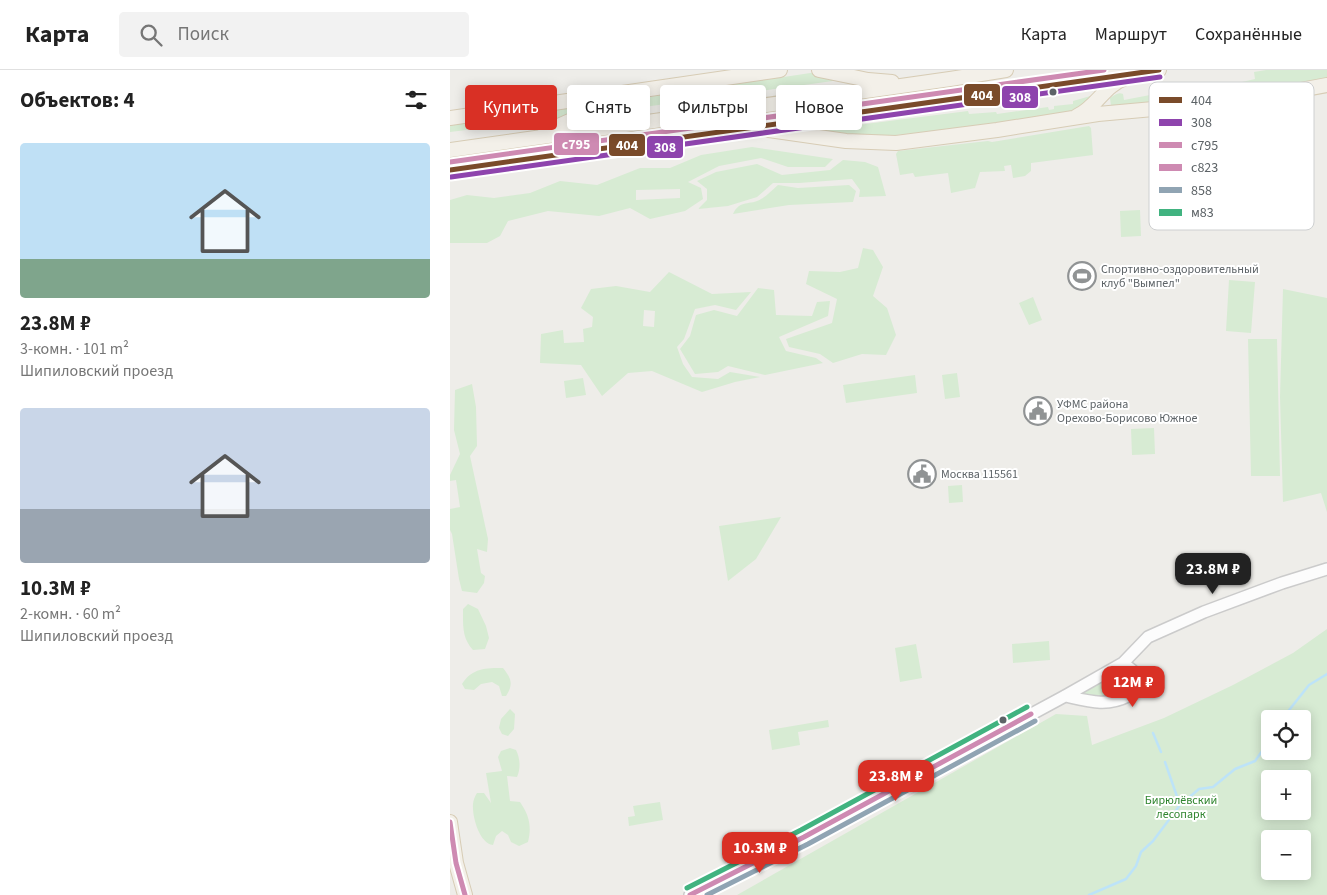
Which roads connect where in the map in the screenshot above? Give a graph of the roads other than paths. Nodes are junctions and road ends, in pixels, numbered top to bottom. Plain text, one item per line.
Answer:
1 (780, 70) edge
2 (819, 70) edge
3 (1002, 70) edge
4 (1159, 70) edge
5 (1142, 72) junction
6 (907, 85) junction
7 (1327, 85) edge
8 (1314, 87) edge
9 (650, 89) edge
10 (567, 101) edge
11 (1149, 110) edge
12 (450, 118) edge
13 (1069, 118) junction
14 (567, 122) edge
15 (766, 125) edge
16 (734, 130) edge
17 (763, 130) edge
18 (528, 139) junction
19 (450, 150) edge
20 (450, 170) edge
21 (1327, 569) edge
22 (1123, 663) junction
23 (1066, 696) junction
24 (450, 822) edge
25 (465, 895) edge
26 (690, 895) edge

1 - 9 main road
2 - 6 main road
3 - 6 main road
4 - 5 main road
5 - 13 main road
5 - 15 main road
6 - 18 main road
7 - 8 main road
10 - 12 main road
11 - 13 main road
13 - 17 main road
14 - 18 main road
16 - 20 main road
18 - 19 main road
21 - 22 street
22 - 23 street
22 - 23 street
23 - 26 street
24 - 25 main road

